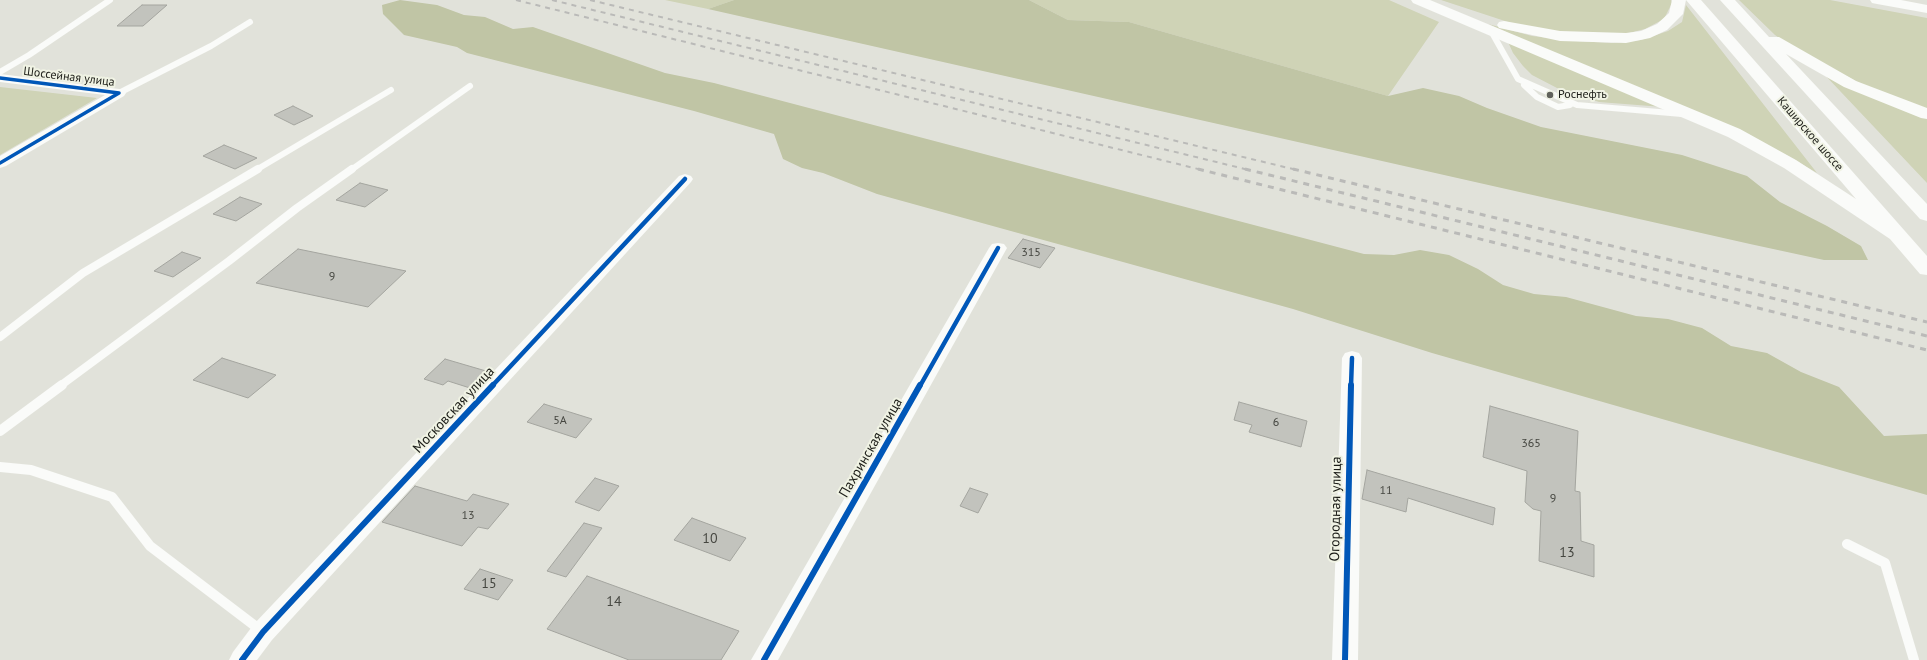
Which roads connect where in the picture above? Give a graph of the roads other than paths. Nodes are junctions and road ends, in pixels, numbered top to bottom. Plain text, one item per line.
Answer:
1 (110, 0) edge
2 (1418, 0) edge
3 (1432, 0) edge
4 (1680, 0) edge
5 (1693, 0) edge
6 (1727, 0) edge
7 (1877, 0) edge
8 (1927, 9) edge
9 (250, 22) dead end
10 (1748, 24) junction
11 (1491, 31) junction
12 (0, 72) edge
13 (0, 78) edge
14 (1518, 79) junction
15 (1524, 85) junction
16 (470, 86) dead end
17 (391, 90) dead end
18 (120, 93) junction
19 (1573, 105) junction
20 (1927, 114) edge
21 (1693, 115) junction
22 (0, 163) edge
23 (685, 179) dead end
24 (1927, 214) edge
25 (1897, 235) junction
26 (998, 248) dead end
27 (1927, 269) edge
28 (0, 337) edge
29 (1352, 358) dead end
30 (0, 431) edge
31 (0, 467) edge
32 (1847, 544) dead end
33 (263, 632) junction
34 (242, 660) edge
35 (764, 660) edge
36 (1345, 660) edge
37 (1914, 660) edge

1 - 12 lane
2 - 11 main road
3 - 4 main road
5 - 25 main road, Каширское шоссе
6 - 10 main road
7 - 8 main road
9 - 18 lane
10 - 20 main road
10 - 24 main road
11 - 14 lane
11 - 21 main road
13 - 18 street, Шоссейная улица
14 - 15 lane
14 - 19 lane
15 - 19 lane
15 - 19 lane
16 - 30 lane
17 - 28 lane
18 - 22 street, Шоссейная улица
19 - 21 lane
21 - 25 main road
23 - 33 street, Московская улица
25 - 27 main road, Каширское шоссе
26 - 35 street, Пахринская улица
29 - 36 street, Огородная улица
31 - 33 lane
32 - 37 lane
33 - 34 street, Московская улица

